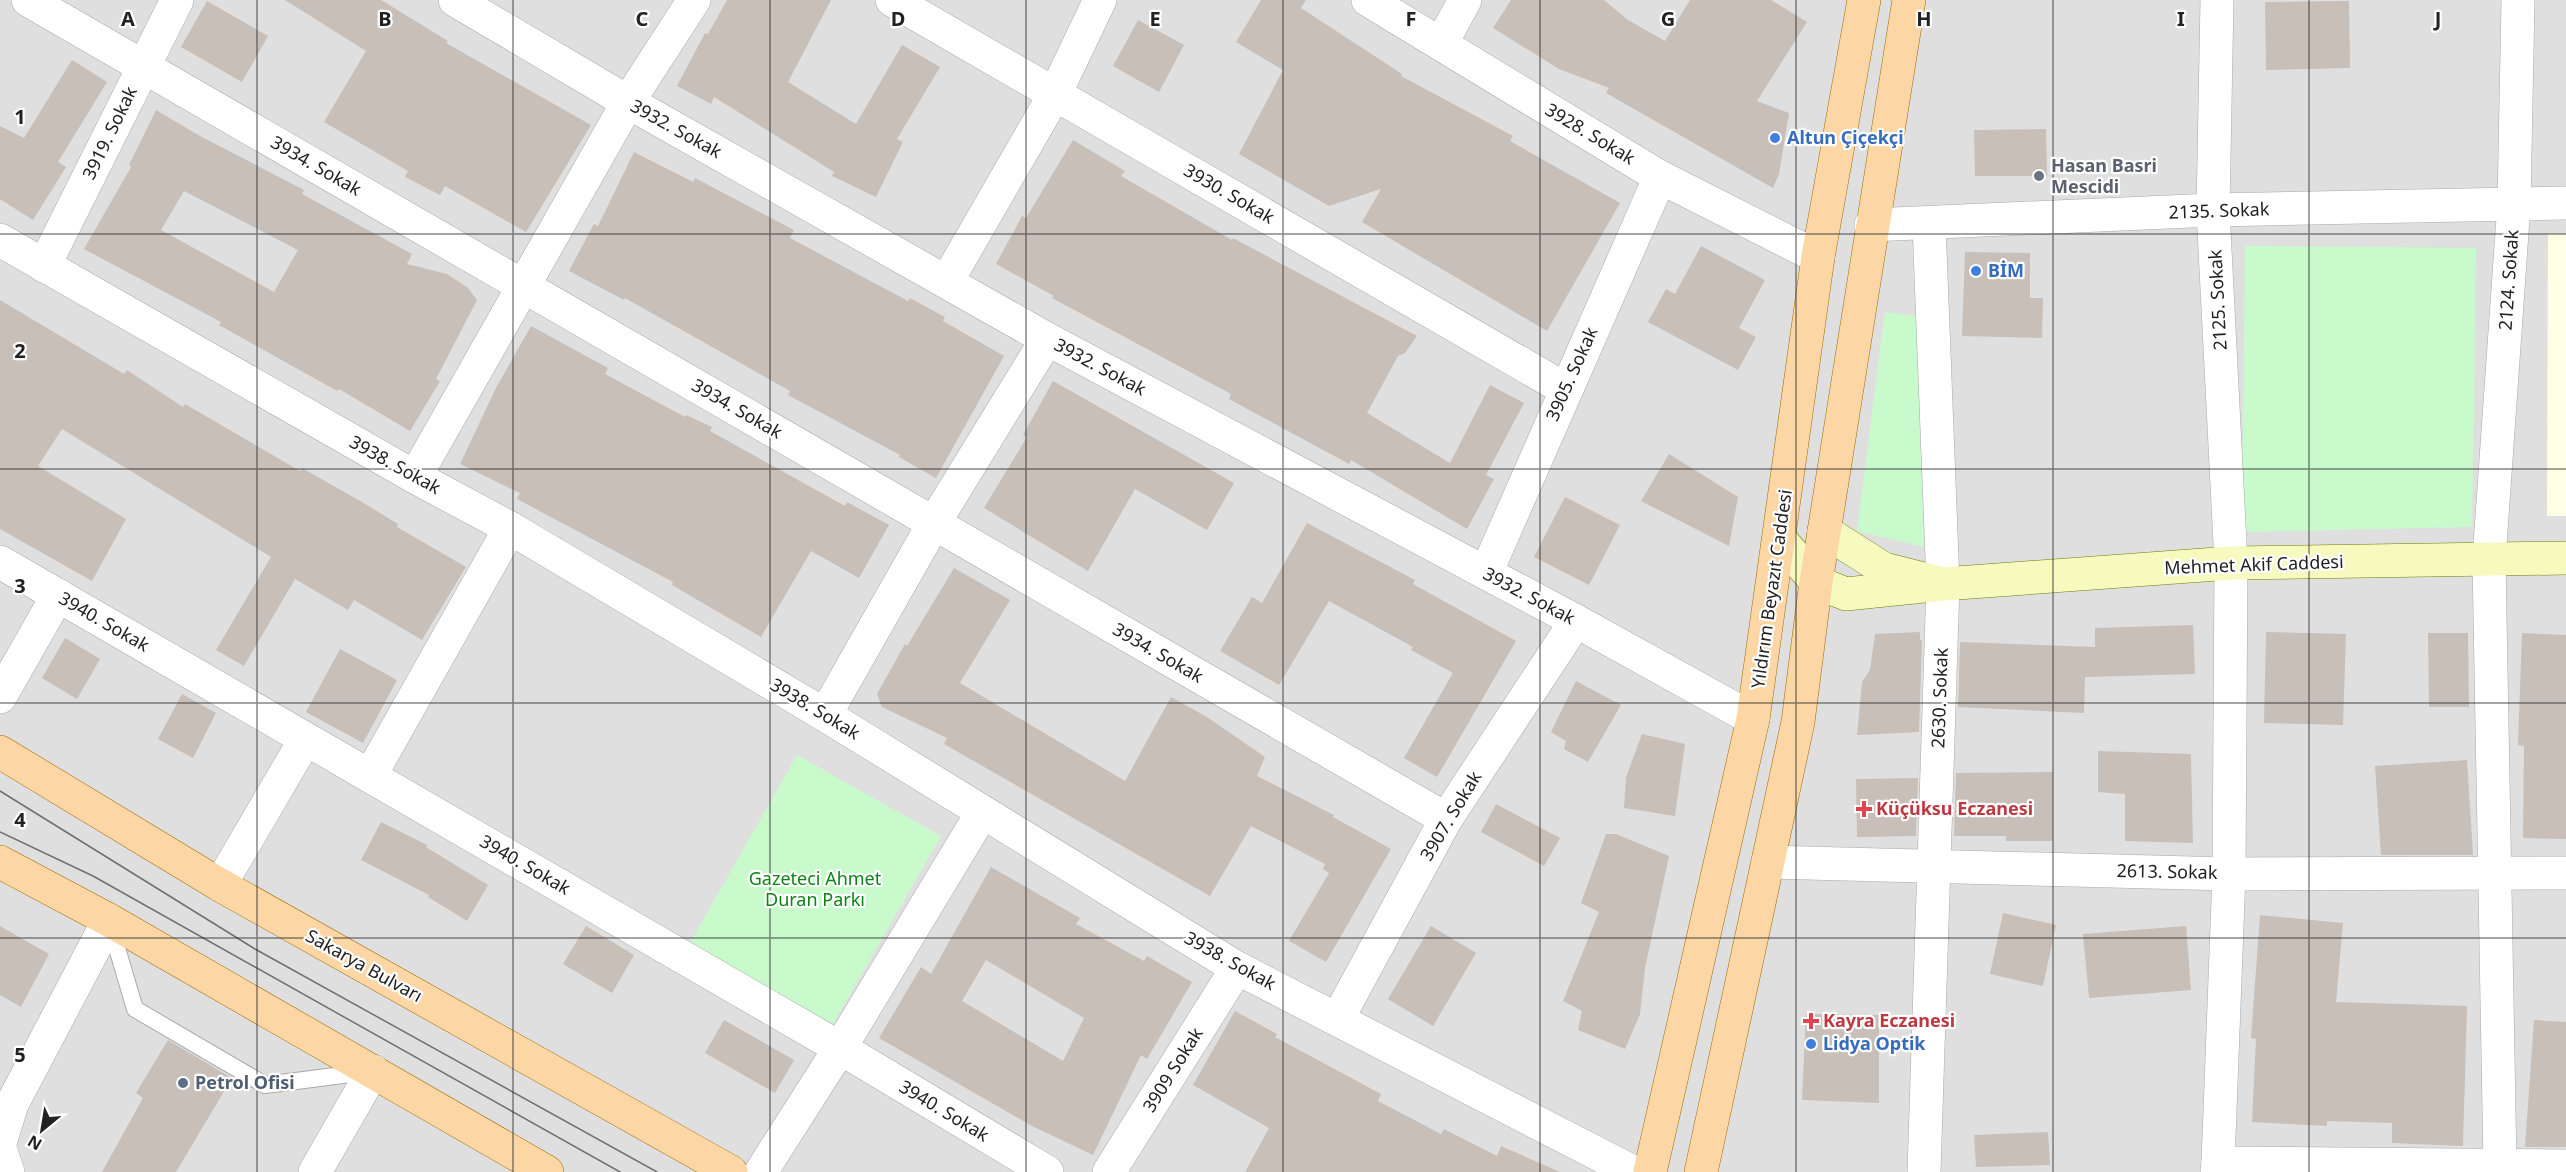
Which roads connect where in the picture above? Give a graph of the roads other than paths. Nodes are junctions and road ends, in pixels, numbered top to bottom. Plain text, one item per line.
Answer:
1 (28, 0) edge
2 (177, 0) edge
3 (455, 0) edge
4 (694, 0) edge
5 (892, 0) edge
6 (1100, 0) edge
7 (1368, 0) edge
8 (1465, 0) edge
9 (1864, 0) edge
10 (1909, 0) edge
11 (2217, 0) edge
12 (2518, 0) edge
13 (1441, 44) junction
14 (142, 66) junction
15 (1055, 94) junction
16 (628, 102) junction
17 (1660, 177) junction
18 (2566, 203) edge
19 (2514, 204) junction
20 (2213, 210) junction
21 (1929, 224) junction
22 (1871, 225) junction
23 (0, 240) edge
24 (1818, 257) junction
25 (44, 266) junction
26 (946, 281) junction
27 (525, 286) junction
28 (1047, 339) junction
29 (1565, 389) junction
30 (415, 477) junction
31 (934, 523) junction
32 (510, 528) junction
33 (1824, 531) junction
34 (1780, 538) junction
35 (2566, 558) edge
36 (2489, 559) junction
37 (0, 562) edge
38 (2230, 563) junction
39 (1486, 573) junction
40 (1816, 582) junction
41 (1943, 584) junction
42 (58, 595) junction
43 (1576, 621) junction
44 (0, 697) edge
45 (825, 715) junction
46 (1753, 719) junction
47 (305, 740) junction
48 (0, 752) edge
49 (370, 776) junction
50 (982, 813) junction
51 (1446, 819) junction
52 (0, 862) edge
53 (1768, 862) junction
54 (1935, 867) junction
55 (2496, 872) junction
56 (2566, 873) edge
57 (2229, 874) junction
58 (220, 885) junction
59 (109, 920) junction
60 (1237, 968) junction
61 (1338, 1018) junction
62 (840, 1048) junction
63 (373, 1071) junction
64 (0, 1143) edge
65 (0, 1149) edge
66 (2500, 1166) junction
67 (2566, 1166) edge
68 (2218, 1167) edge
69 (8, 1172) edge
70 (315, 1172) edge
71 (547, 1172) edge
72 (731, 1172) edge
73 (761, 1172) edge
74 (1047, 1172) edge
75 (1109, 1172) edge
76 (1633, 1172) edge
77 (1650, 1172) edge
78 (1701, 1172) edge
79 (1924, 1172) edge

1 - 14 street, 3934. Sokak
2 - 14 street, 3919. Sokak
3 - 16 street, 3932. Sokak
4 - 16 street
5 - 15 street, 3930. Sokak
6 - 15 street
7 - 13 street, 3928. Sokak
8 - 13 street
9 - 24 main road, Yıldırım Beyazıt Caddesi
10 - 22 main road
11 - 20 street, 2125. Sokak
12 - 19 street, 2124. Sokak
13 - 17 street, 3928. Sokak
14 - 25 street, 3919. Sokak
14 - 27 street, 3934. Sokak
15 - 26 street
15 - 29 street, 3930. Sokak
16 - 26 street, 3932. Sokak
16 - 27 street
17 - 24 street, 3928. Sokak
17 - 29 street, 3905. Sokak
18 - 19 street, 2135. Sokak
19 - 20 street, 2135. Sokak
19 - 36 street, 2124. Sokak
20 - 21 street, 2135. Sokak
20 - 38 street, 2125. Sokak
21 - 22 street, 2135. Sokak
21 - 41 street, 2630. Sokak
22 - 33 main road
23 - 25 street, 3938. Sokak
24 - 34 main road, Yıldırım Beyazıt Caddesi
25 - 30 street, 3938. Sokak
26 - 28 street, 3932. Sokak
27 - 30 street
27 - 31 street, 3934. Sokak
28 - 31 street
28 - 39 street, 3932. Sokak
29 - 39 street, 3905. Sokak
30 - 32 street, 3938. Sokak
31 - 45 street
31 - 51 street, 3934. Sokak
32 - 45 street, 3938. Sokak
32 - 49 street
33 - 40 main road
33 - 41 street
34 - 40 street
34 - 46 main road, Yıldırım Beyazıt Caddesi
35 - 36 street, Mehmet Akif Caddesi
36 - 38 street, Mehmet Akif Caddesi
36 - 55 street, 2124. Sokak
37 - 42 street, 3940. Sokak
38 - 41 street, Mehmet Akif Caddesi
38 - 57 street, 2125. Sokak
39 - 43 street, 3932. Sokak
40 - 41 street, Mehmet Akif Caddesi
40 - 53 main road
41 - 54 street, 2630. Sokak
42 - 44 street
42 - 47 street, 3940. Sokak
43 - 46 street, 3932. Sokak
43 - 51 street, 3907. Sokak
45 - 50 street, 3938. Sokak
46 - 77 main road, Yıldırım Beyazıt Caddesi
47 - 49 street, 3940. Sokak
47 - 58 street
48 - 58 main road, Sakarya Bulvarı
49 - 62 street, 3940. Sokak
50 - 60 street, 3938. Sokak
50 - 62 street
51 - 61 street, 3907. Sokak
52 - 59 main road
53 - 54 street, 2613. Sokak
53 - 78 main road
54 - 57 street, 2613. Sokak
54 - 79 street, 2630. Sokak
55 - 56 street, 2613. Sokak
55 - 57 street, 2613. Sokak
55 - 66 street, 2124. Sokak
57 - 68 street, 2125. Sokak
58 - 72 main road, Sakarya Bulvarı
59 - 63 main road
59 - 63 lane
59 - 64 street
60 - 61 street, 3938. Sokak
60 - 75 street, 3909 Sokak
61 - 76 street, 3938. Sokak
62 - 73 street
62 - 74 street, 3940. Sokak
63 - 70 street
63 - 71 main road
65 - 69 street
66 - 67 street
66 - 68 street

